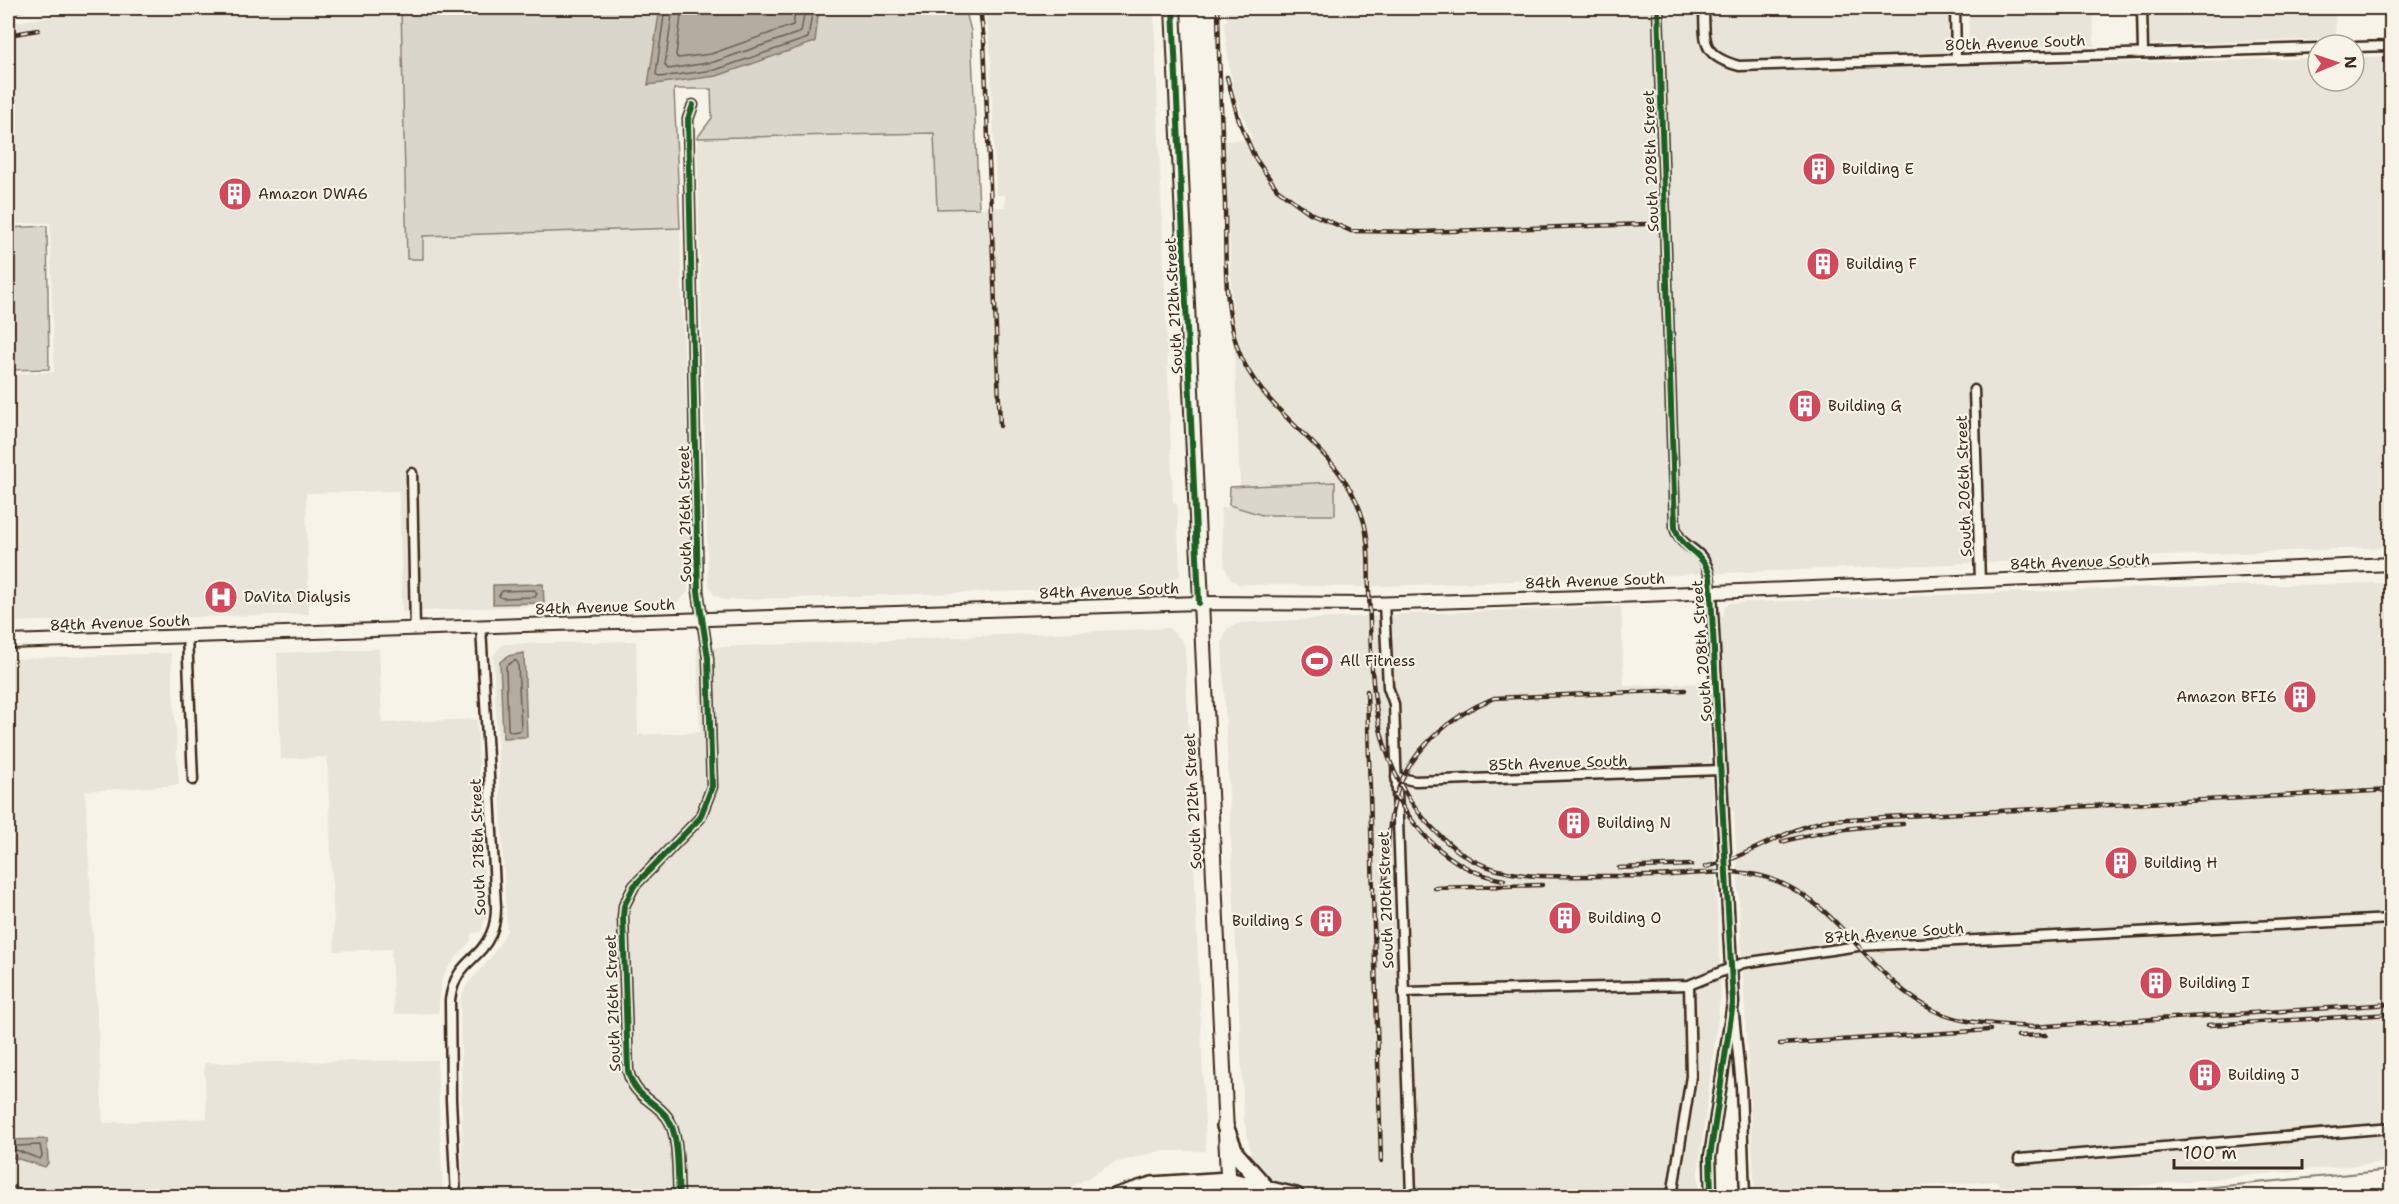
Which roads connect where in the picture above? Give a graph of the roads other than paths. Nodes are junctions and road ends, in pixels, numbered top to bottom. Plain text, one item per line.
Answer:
1 (1173, 8) edge
2 (1658, 8) edge
3 (1704, 8) edge
4 (1955, 8) edge
5 (2142, 8) edge
6 (2391, 46) edge
7 (2366, 47) edge
8 (2306, 48) edge
9 (2143, 52) junction
10 (1956, 58) junction
11 (693, 105) dead end
12 (1974, 390) dead end
13 (412, 472) dead end
14 (2391, 564) edge
15 (1980, 581) junction
16 (1711, 592) junction
17 (1199, 603) junction
18 (1384, 603) junction
19 (702, 619) junction
20 (481, 626) junction
21 (415, 629) junction
22 (187, 636) junction
23 (8, 642) edge
24 (1721, 771) junction
25 (1396, 777) junction
26 (193, 780) dead end
27 (2391, 919) edge
28 (1731, 968) junction
29 (1689, 985) junction
30 (1404, 992) junction
31 (1733, 1003) junction
32 (1226, 1125) junction
33 (2391, 1128) edge
34 (2019, 1159) dead end
35 (1228, 1179) junction
36 (1269, 1191) junction
37 (456, 1197) edge
38 (679, 1197) edge
39 (1117, 1197) edge
40 (1229, 1197) edge
41 (1296, 1197) edge
42 (1411, 1197) edge
43 (1672, 1197) edge
44 (1711, 1197) edge
45 (1745, 1197) edge

1 - 17 main road, South 212th Street
2 - 16 street, South 208th Street
3 - 10 street, 80th Avenue South
4 - 10 street
5 - 9 street
6 - 7 street
8 - 9 street, 80th Avenue South
9 - 10 street, 80th Avenue South
11 - 19 street, South 216th Street
12 - 15 street, South 206th Street
13 - 21 street
14 - 15 main road, 84th Avenue South
15 - 16 main road, 84th Avenue South
16 - 18 main road, 84th Avenue South
16 - 24 street, South 208th Street
17 - 18 main road, 84th Avenue South
17 - 19 main road, 84th Avenue South
17 - 32 main road, South 212th Street
18 - 25 street, South 210th Street
19 - 20 main road, 84th Avenue South
19 - 38 street, South 216th Street
20 - 21 main road, 84th Avenue South
20 - 37 street, South 218th Street
21 - 22 main road, 84th Avenue South
22 - 23 main road, 84th Avenue South
22 - 26 street
24 - 25 street, 85th Avenue South
24 - 28 street, South 208th Street
25 - 30 street, South 210th Street
27 - 28 street, 87th Avenue South
28 - 29 street, 87th Avenue South
28 - 31 street, South 208th Street
29 - 30 street, 87th Avenue South
29 - 43 street
30 - 42 street, South 210th Street
31 - 44 street, South 208th Street
31 - 45 street
32 - 35 main road, South 212th Street
32 - 36 highway
33 - 34 street
35 - 36 highway
35 - 39 highway
35 - 40 main road, South 212th Street
36 - 41 highway

